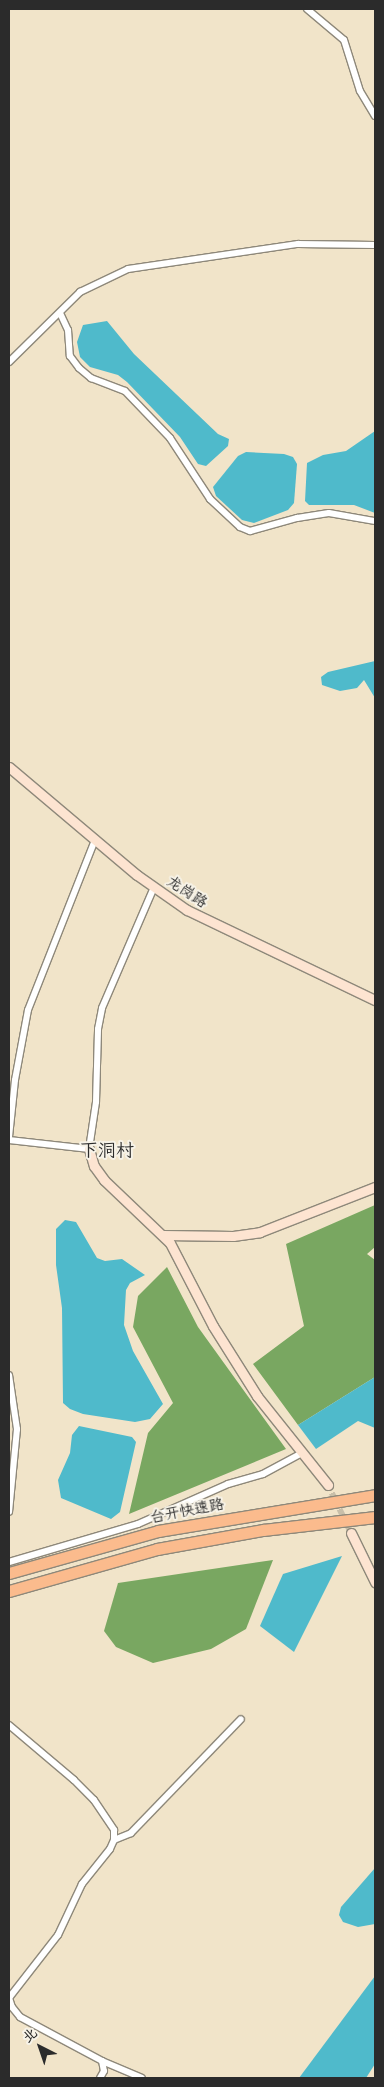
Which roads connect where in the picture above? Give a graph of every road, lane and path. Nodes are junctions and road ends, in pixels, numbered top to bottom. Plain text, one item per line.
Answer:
1 (307, 9) edge
2 (375, 116) edge
3 (375, 244) edge
4 (60, 313) junction
5 (9, 362) edge
6 (375, 521) edge
7 (9, 767) edge
8 (94, 840) junction
9 (154, 887) junction
10 (375, 1000) edge
11 (9, 1139) edge
12 (89, 1149) junction
13 (375, 1187) edge
14 (164, 1235) junction
15 (9, 1375) edge
16 (302, 1452) junction
17 (328, 1485) tunnel mouth
18 (375, 1495) edge
19 (9, 1512) edge
20 (375, 1517) edge
21 (351, 1533) tunnel mouth
22 (9, 1562) edge
23 (9, 1573) edge
24 (375, 1582) edge
25 (9, 1591) edge
26 (242, 1719) dead end
27 (9, 1725) edge
28 (114, 1840) junction
29 (102, 2061) junction
30 (100, 2078) edge
31 (142, 2078) edge

1 - 2 street
3 - 4 street
4 - 5 street
4 - 6 street
7 - 8 street, 龙岗路
8 - 9 street, 龙岗路
8 - 11 street
9 - 10 street, 龙岗路
9 - 12 street
11 - 12 street
12 - 14 street
13 - 14 street
14 - 16 street
15 - 19 street
16 - 17 street
16 - 22 street
18 - 23 highway, 台开快速路
20 - 25 highway, 台开快速路
21 - 24 street
26 - 28 street
27 - 28 street
28 - 29 street
29 - 30 street
29 - 31 street

